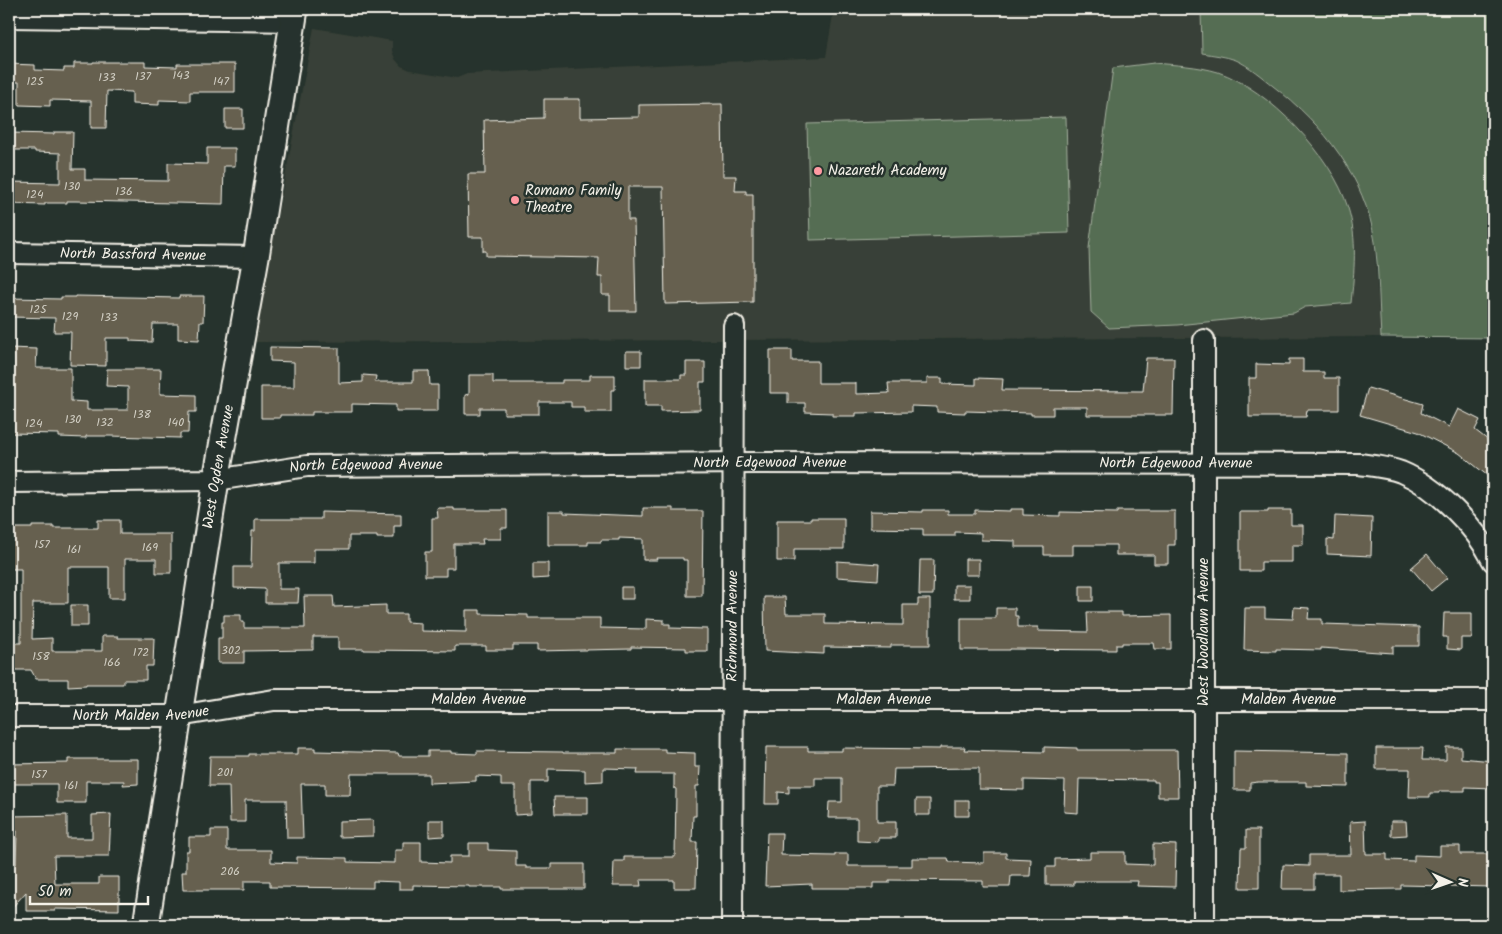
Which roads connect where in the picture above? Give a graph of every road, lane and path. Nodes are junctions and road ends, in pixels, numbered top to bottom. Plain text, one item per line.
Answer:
1 (294, 15) edge
2 (9, 17) edge
3 (9, 253) edge
4 (256, 257) junction
5 (734, 326) dead end
6 (1204, 340) dead end
7 (734, 463) junction
8 (1204, 463) junction
9 (216, 480) junction
10 (9, 482) edge
11 (1493, 562) edge
12 (1204, 699) junction
13 (274, 700) joint
14 (733, 700) junction
15 (1493, 700) edge
16 (9, 716) edge
17 (179, 716) junction
18 (146, 925) edge
19 (732, 925) edge
20 (1204, 925) edge

1 - 2 street
1 - 4 main road, West Ogden Avenue
3 - 4 street, North Bassford Avenue
4 - 9 main road, West Ogden Avenue
5 - 7 street, Richmond Avenue
6 - 8 street, West Woodlawn Avenue
7 - 8 street, North Edgewood Avenue
7 - 9 street, North Edgewood Avenue
7 - 14 street, Richmond Avenue
8 - 11 street, North Edgewood Avenue
8 - 12 street, West Woodlawn Avenue
9 - 10 street, North Edgewood Avenue
9 - 17 main road, West Ogden Avenue
12 - 14 street, Malden Avenue
12 - 15 street, Malden Avenue
12 - 20 street, West Woodlawn Avenue
13 - 14 street, Malden Avenue
13 - 17 street, North Malden Avenue
14 - 19 street, Richmond Avenue
16 - 17 street, North Malden Avenue
17 - 18 main road, West Ogden Avenue

